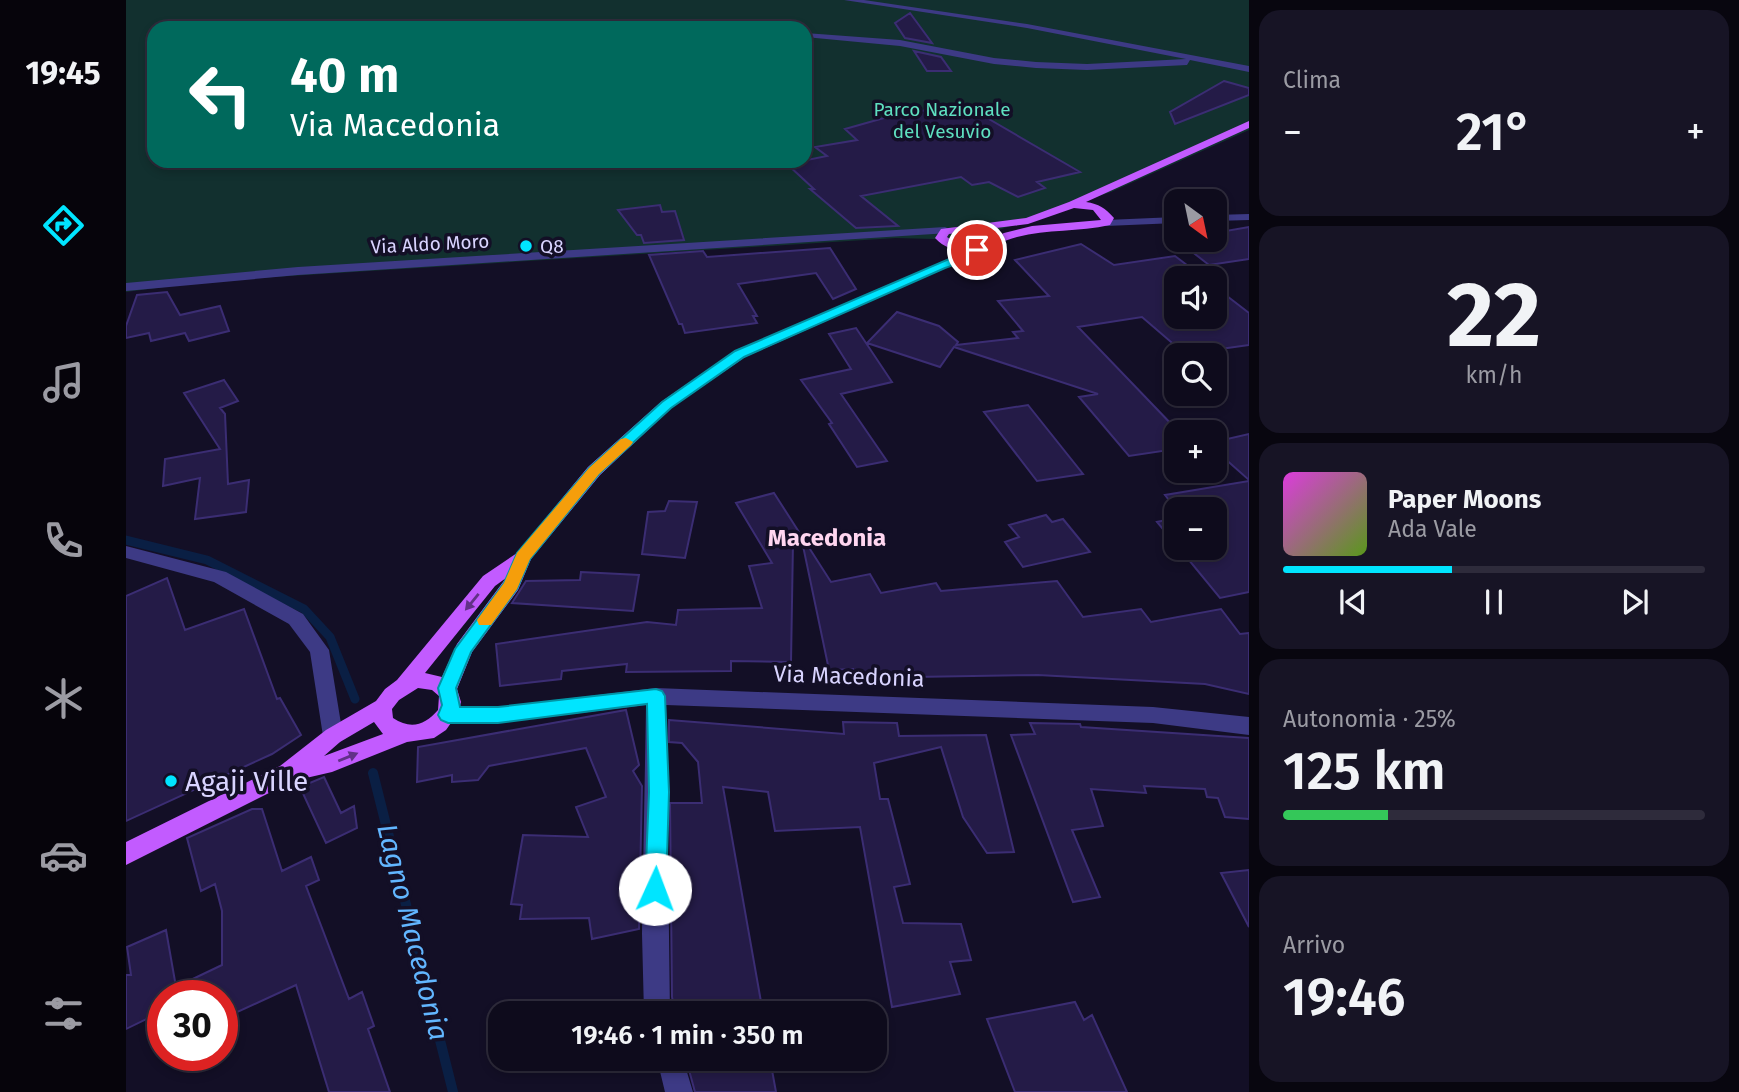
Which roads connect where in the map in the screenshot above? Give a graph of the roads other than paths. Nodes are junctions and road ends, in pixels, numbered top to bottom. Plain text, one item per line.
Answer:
1 (848, 0) edge
2 (926, 0) edge
3 (909, 8) junction
4 (812, 36) edge
5 (1198, 60) junction
6 (1249, 69) edge
7 (1249, 124) edge
8 (1101, 192) junction
9 (1073, 204) junction
10 (1102, 214) junction
11 (1249, 217) edge
12 (1227, 218) edge
13 (1164, 221) edge
14 (946, 239) junction
15 (977, 250) junction
16 (941, 265) junction
17 (126, 287) edge
18 (126, 552) edge
19 (523, 557) junction
20 (406, 683) junction
21 (447, 688) junction
22 (656, 696) junction
23 (383, 707) junction
24 (448, 715) junction
25 (1249, 726) edge
26 (405, 734) junction
27 (333, 736) junction
28 (288, 773) junction
29 (126, 854) edge
30 (657, 1001) edge
31 (673, 1071) edge
32 (679, 1092) edge

1 - 3 street
2 - 3 street
3 - 5 street
4 - 5 street
5 - 6 street
7 - 8 main road
8 - 9 main road
8 - 10 main road
9 - 10 main road
9 - 14 main road
10 - 13 street
10 - 15 main road
11 - 12 street
14 - 15 main road
14 - 16 main road
14 - 17 street, Via Aldo Moro
15 - 16 main road
16 - 19 main road
18 - 27 street
19 -> 20 main road
19 - 21 main road
20 - 21 main road
20 - 23 main road
21 - 24 main road
22 - 24 street, Via Macedonia
22 - 25 street, Via Macedonia
22 - 30 street
23 - 26 main road
23 - 27 main road
24 - 26 main road
28 -> 26 main road
27 - 28 main road
28 - 29 main road
31 - 32 street

